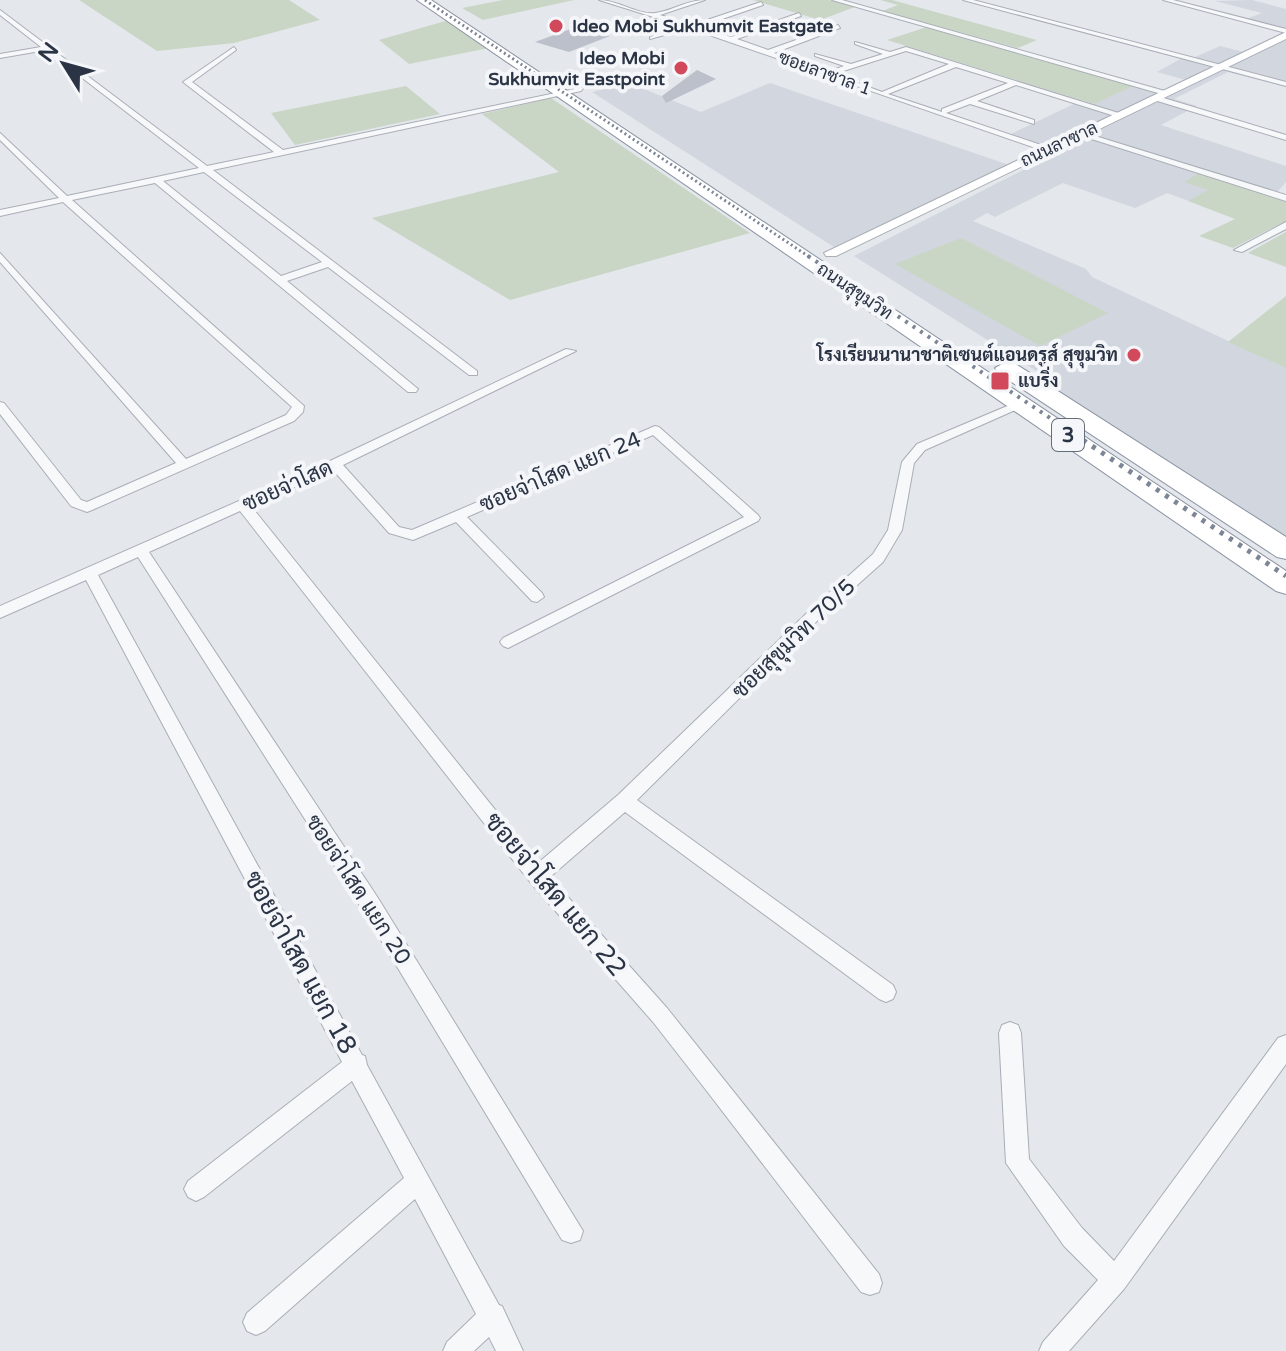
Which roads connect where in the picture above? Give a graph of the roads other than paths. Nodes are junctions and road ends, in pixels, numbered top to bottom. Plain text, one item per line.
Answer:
1 (423, 0) edge
2 (442, 0) edge
3 (602, 0) edge
4 (634, 0) edge
5 (702, 0) edge
6 (835, 0) edge
7 (966, 0) edge
8 (1166, 0) edge
9 (761, 4) dead end
10 (618, 5) junction
11 (0, 12) edge
12 (654, 15) junction
13 (799, 15) dead end
14 (691, 26) junction
15 (838, 27) dead end
16 (1283, 37) edge
17 (652, 38) dead end
18 (731, 39) junction
19 (857, 43) dead end
20 (47, 48) junction
21 (234, 49) dead end
22 (767, 53) junction
23 (887, 53) junction
24 (817, 55) dead end
25 (0, 56) edge
26 (956, 64) junction
27 (850, 66) junction
28 (1223, 67) junction
29 (831, 73) dead end
30 (1014, 83) junction
31 (1286, 84) edge
32 (581, 89) junction
33 (886, 92) dead end
34 (562, 93) junction
35 (1163, 95) junction
36 (970, 101) junction
37 (945, 111) dead end
38 (1121, 115) junction
39 (1031, 122) dead end
40 (1082, 133) junction
41 (0, 135) edge
42 (1286, 138) edge
43 (1047, 150) junction
44 (676, 152) dead end
45 (281, 153) junction
46 (207, 169) junction
47 (158, 181) junction
48 (1286, 198) edge
49 (67, 201) junction
50 (0, 213) edge
51 (1286, 225) edge
52 (803, 234) dead end
53 (1239, 250) dead end
54 (0, 256) edge
55 (821, 257) junction
56 (330, 263) junction
57 (280, 280) junction
58 (570, 351) dead end
59 (473, 373) dead end
60 (412, 389) dead end
61 (1023, 404) junction
62 (0, 406) edge
63 (335, 464) junction
64 (185, 465) junction
65 (243, 505) junction
66 (457, 515) junction
67 (1286, 550) edge
68 (141, 551) junction
69 (90, 574) junction
70 (1286, 584) edge
71 (537, 597) dead end
72 (0, 612) edge
73 (508, 642) dead end
74 (624, 801) junction
75 (537, 876) junction
76 (886, 992) dead end
77 (1010, 1033) dead end
78 (1286, 1046) edge
79 (357, 1064) junction
80 (419, 1180) junction
81 (196, 1189) dead end
82 (571, 1231) dead end
83 (1115, 1280) junction
84 (870, 1283) dead end
85 (493, 1315) junction
86 (256, 1322) dead end
87 (456, 1351) edge
88 (510, 1351) edge
89 (1052, 1351) edge

1 - 34 highway, ถนนสุขุมวิท / 3
2 - 32 highway
3 - 10 street, ซอยลาซาล 1
4 - 10 street
5 - 12 street
6 - 35 street
7 - 28 street
8 - 16 street
9 - 14 street
10 - 12 street, ซอยลาซาล 1
11 - 20 street
12 - 14 street, ซอยลาซาล 1
13 - 18 street
14 - 17 street
14 - 18 street, ซอยลาซาล 1
15 - 22 street
16 - 28 street, ถนนลาซาล
18 - 22 street, ซอยลาซาล 1
19 - 23 street
20 - 25 street
20 - 46 street
21 - 45 street
22 - 43 street, ซอยลาซาล 1
23 - 26 street
23 - 27 street
24 - 27 street
26 - 30 street
26 - 33 street
27 - 29 street
28 - 31 street
28 - 35 street, ถนนลาซาล
30 - 36 street
30 - 38 street
32 - 34 street
32 - 44 highway
34 - 45 street
34 - 55 highway, ถนนสุขุมวิท / 3
35 - 38 street, ถนนลาซาล
35 - 42 street
36 - 37 street
36 - 39 street
38 - 40 street, ถนนลาซาล
40 - 43 street, ถนนลาซาล
40 - 48 street
41 - 49 street
43 - 55 street, ถนนลาซาล
45 - 46 street
46 - 47 street
46 - 56 street
47 - 49 street
47 - 57 street
49 - 50 street
49 - 64 street
51 - 53 street
52 - 55 highway, ถนนสุขุมวิท / 3
54 - 64 street
55 - 61 highway, ถนนสุขุมวิท / 3
55 - 67 highway, ถนนสุขุมวิท / 3
56 - 57 street
56 - 59 street
57 - 60 street
58 - 63 street, ซอยจ่าโสด
61 - 70 highway, ถนนสุขุมวิท / 3
61 - 74 street, ซอยสุขุมวิท 70/5
62 - 64 street
63 - 65 street, ซอยจ่าโสด
63 - 66 street, ซอยจ่าโสด แยก 24
65 - 68 street, ซอยจ่าโสด
65 - 75 street, ซอยจ่าโสด แยก 22
66 - 71 street
66 - 73 street, ซอยจ่าโสด แยก 24
68 - 69 street, ซอยจ่าโสด
68 - 82 street, ซอยจ่าโสด แยก 20
69 - 72 street, ซอยจ่าโสด
69 - 79 street, ซอยจ่าโสด แยก 18
74 - 75 street, ซอยสุขุมวิท 70/5
74 - 76 street
75 - 84 street, ซอยจ่าโสด แยก 22
77 - 83 street
78 - 83 street
79 - 80 street, ซอยจ่าโสด แยก 18
79 - 81 street
80 - 85 street, ซอยจ่าโสด แยก 18
80 - 86 street
83 - 89 street
85 - 87 street
85 - 88 street, ซอยจ่าโสด แยก 18

